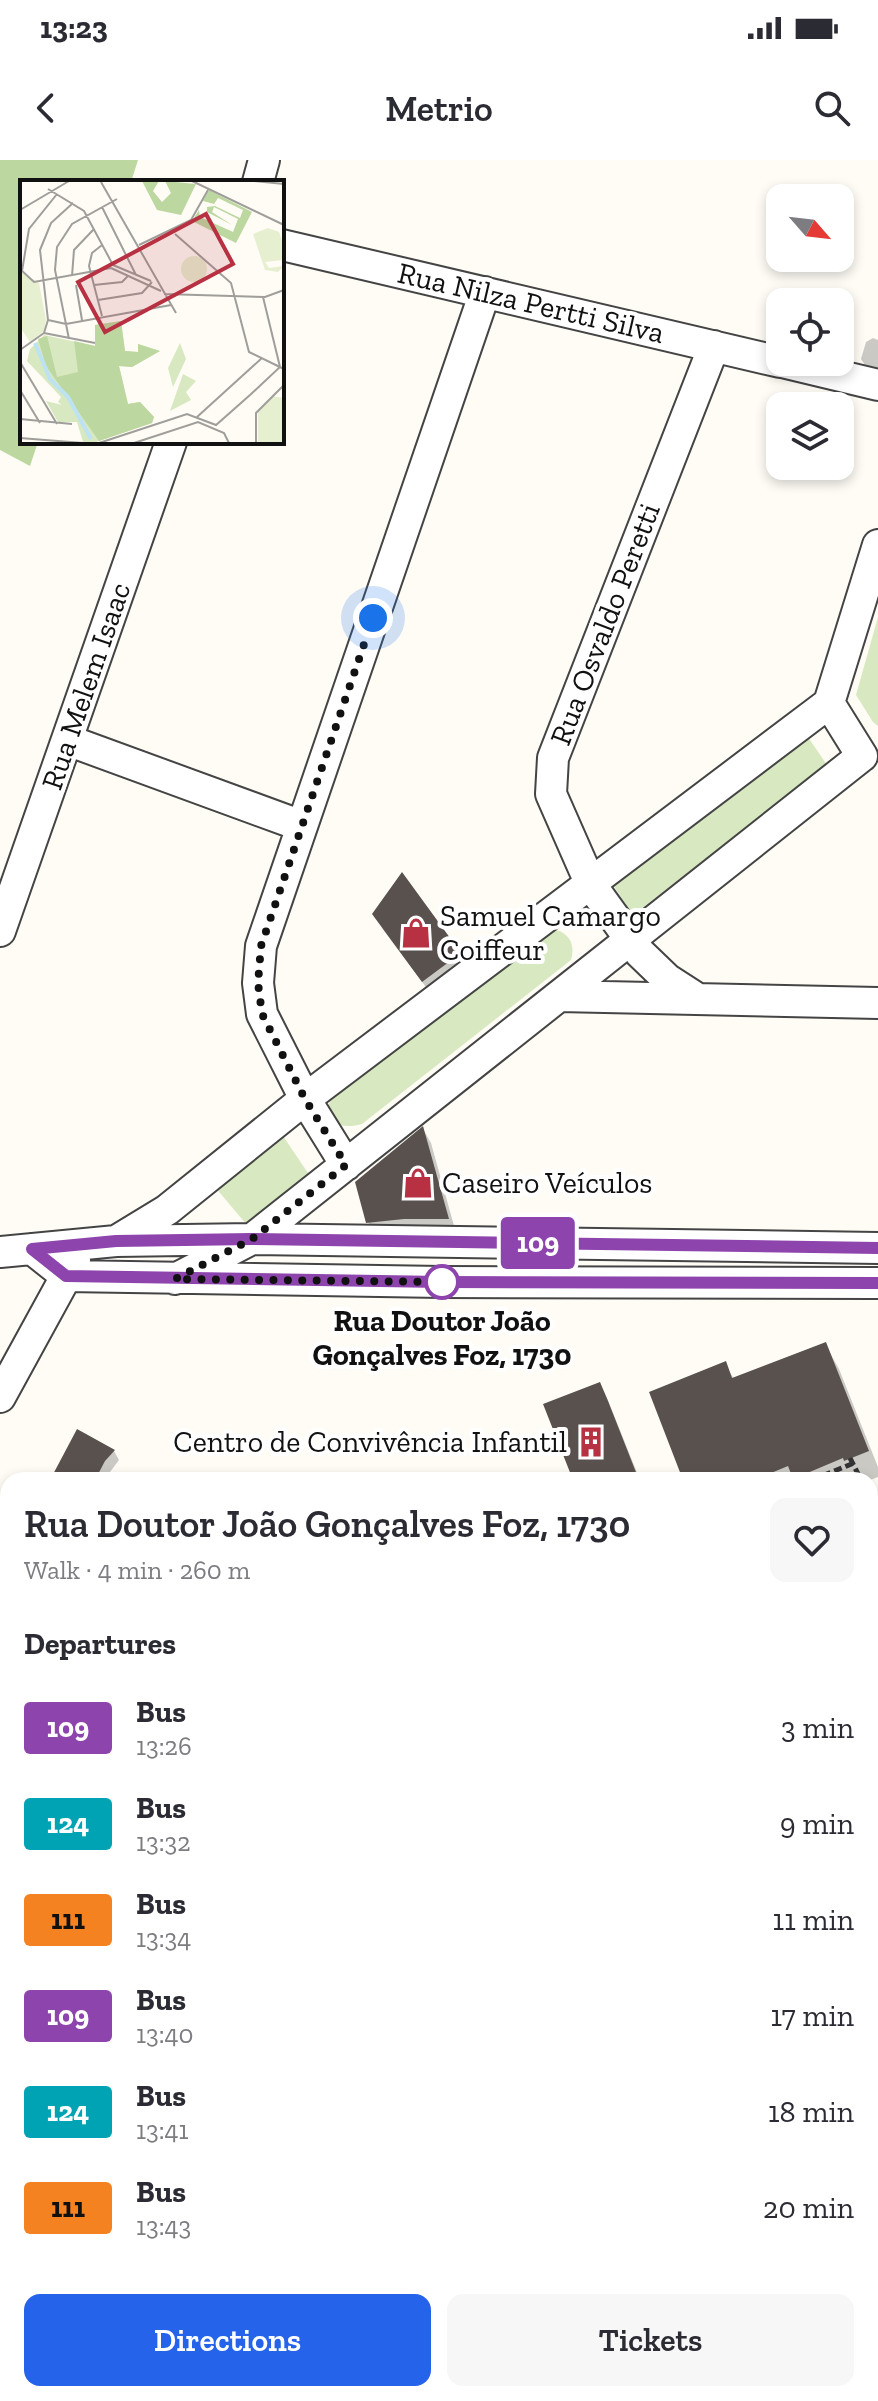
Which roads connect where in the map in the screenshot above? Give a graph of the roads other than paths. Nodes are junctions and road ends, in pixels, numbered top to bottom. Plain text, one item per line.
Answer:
1 (264, 160) edge
2 (259, 180) edge
3 (284, 245) edge
4 (485, 292) junction
5 (714, 346) junction
6 (766, 358) edge
7 (840, 376) edge
8 (878, 385) edge
9 (170, 444) edge
10 (878, 545) edge
11 (829, 703) junction
12 (67, 740) junction
13 (870, 756) edge
14 (302, 826) junction
15 (591, 885) junction
16 (0, 931) edge
17 (631, 940) junction
18 (559, 996) junction
19 (698, 999) junction
20 (878, 1003) edge
21 (305, 1099) junction
22 (346, 1165) junction
23 (252, 1239) junction
24 (116, 1241) junction
25 (84, 1244) junction
26 (878, 1248) edge
27 (32, 1249) junction
28 (0, 1252) edge
29 (66, 1276) junction
30 (175, 1279) junction
31 (878, 1283) edge
32 (0, 1397) edge

1 - 2 street
3 - 4 street, Rua Nilza Pertti Silva
4 - 5 street, Rua Nilza Pertti Silva
4 - 14 street
5 - 6 street, Rua Nilza Pertti Silva
5 - 15 street, Rua Osvaldo Peretti
7 - 8 street, Rua Nilza Pertti Silva
9 - 12 street, Rua Melem Isaac
10 - 11 street
11 - 13 street
11 - 15 street
12 - 14 street
12 - 16 street, Rua Melem Isaac
13 - 17 street
14 - 21 street
15 - 17 street, Rua Osvaldo Peretti
15 - 21 street
17 - 18 street
17 - 19 street, Rua Osvaldo Peretti
18 - 19 street
18 - 22 street
19 - 20 street
21 - 22 street
21 - 24 street
22 - 23 street
23 - 24 street
23 - 26 street
23 - 30 street
24 - 25 street
25 - 27 street
25 - 29 street
27 - 28 street
27 - 29 street
29 - 30 street
29 - 32 street
30 - 31 street

